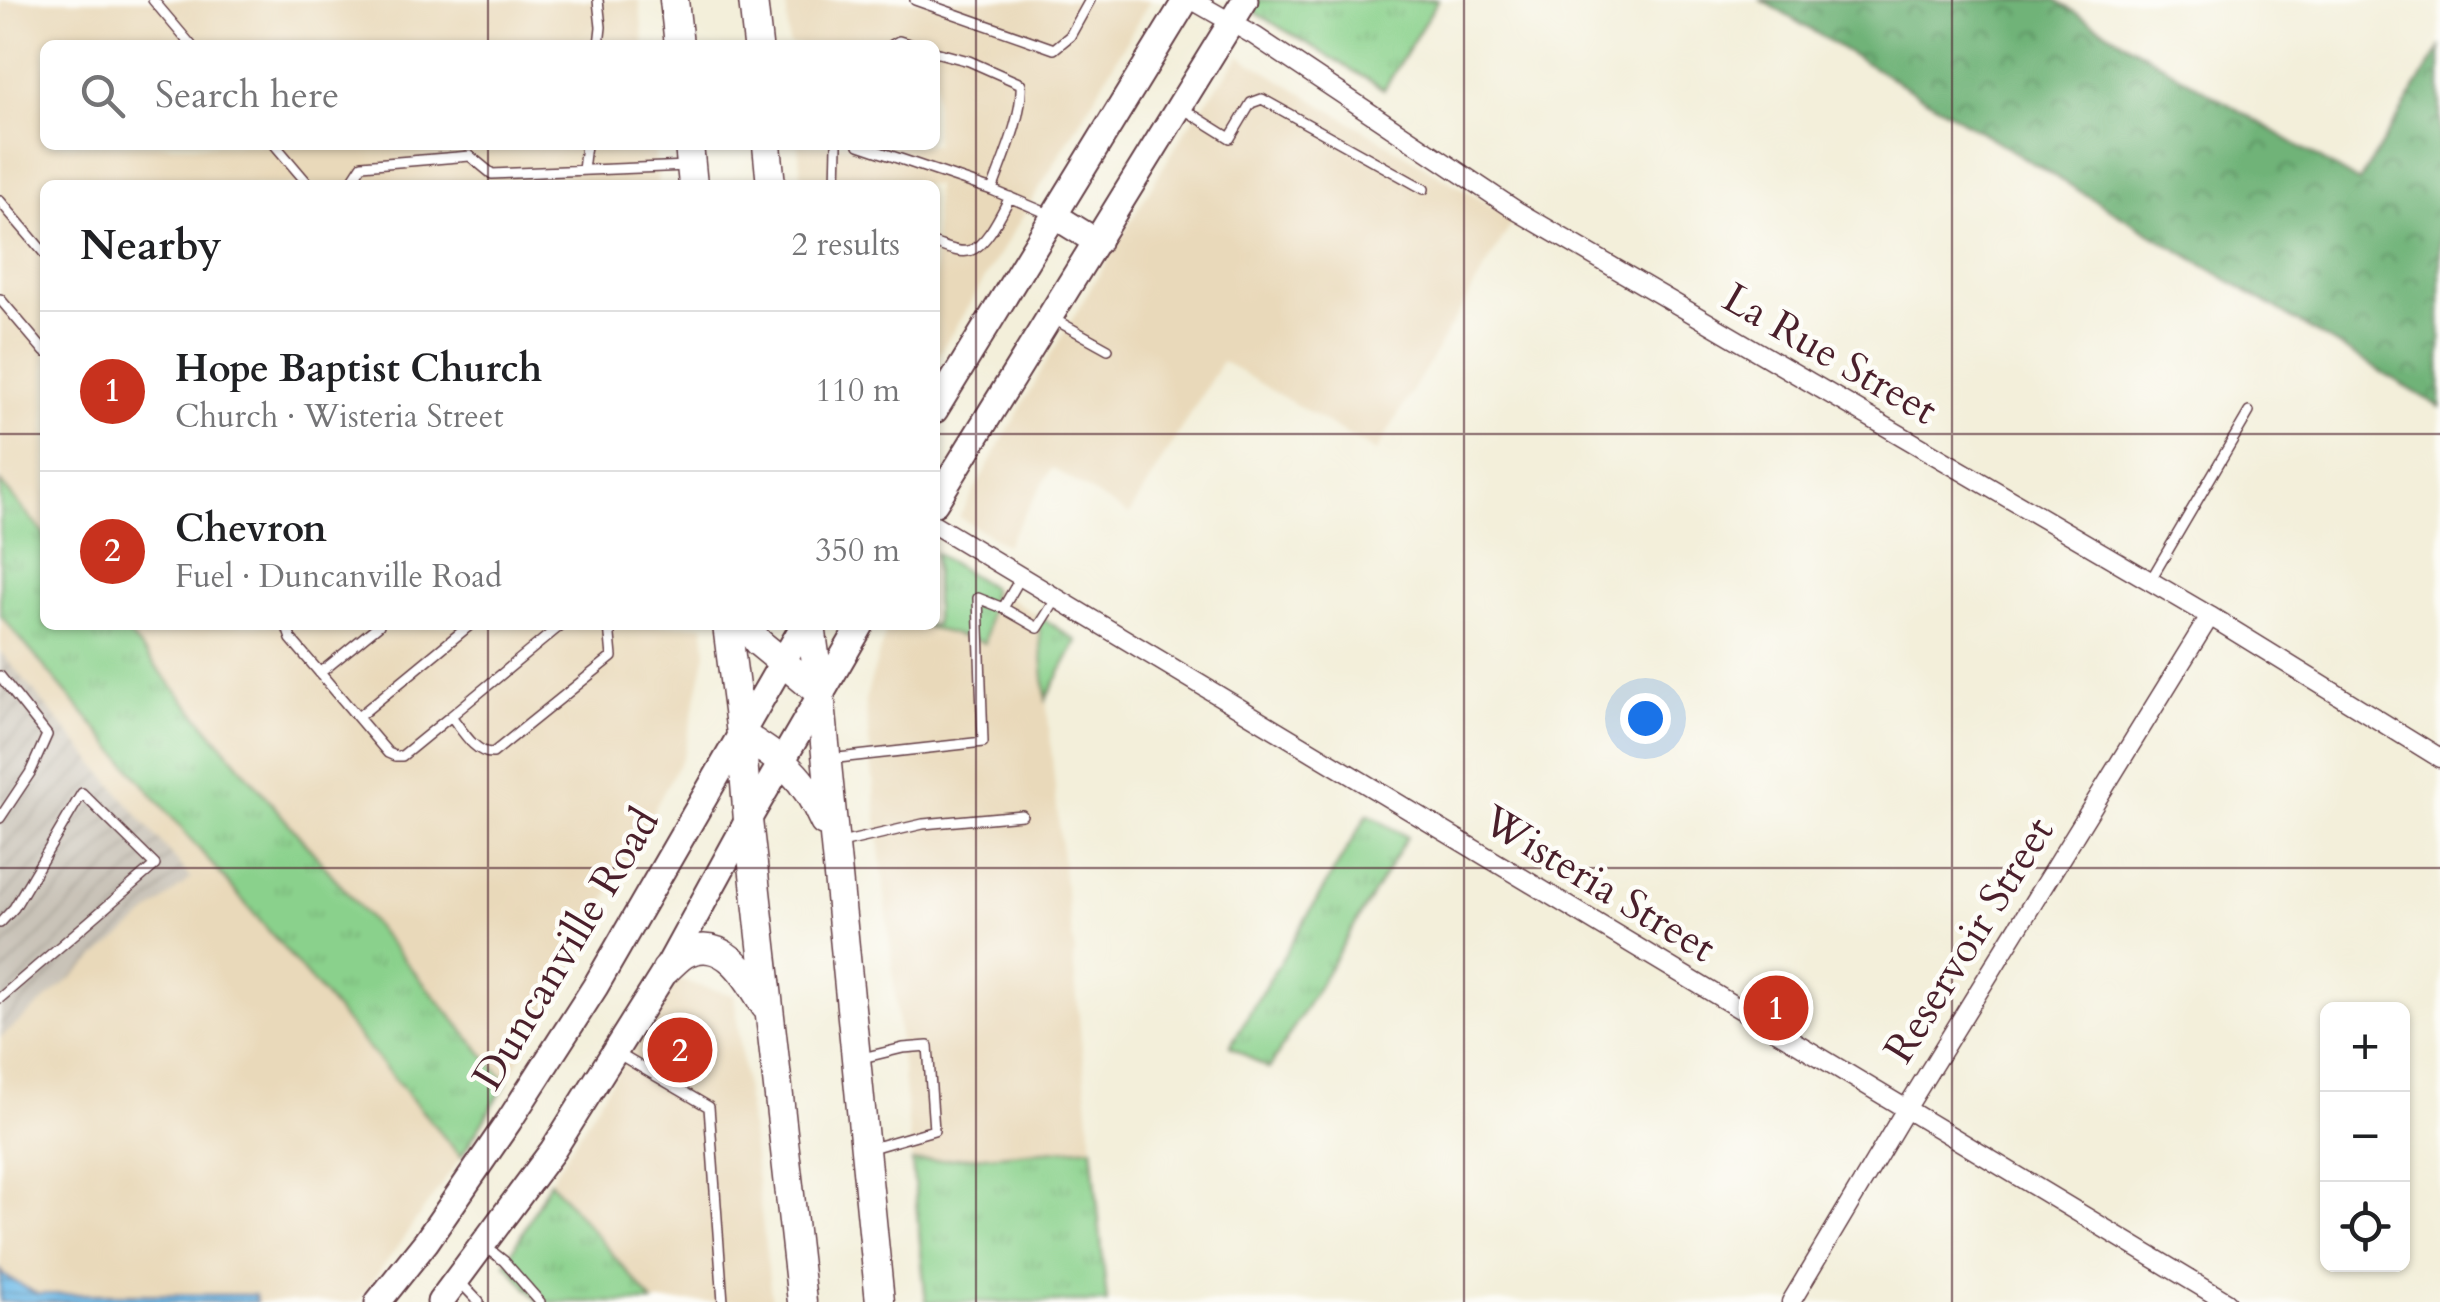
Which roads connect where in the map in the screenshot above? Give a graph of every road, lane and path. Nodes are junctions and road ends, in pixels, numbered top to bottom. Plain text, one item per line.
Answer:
1 (153, 0) edge
2 (598, 0) edge
3 (674, 0) edge
4 (753, 0) edge
5 (915, 0) edge
6 (1090, 0) edge
7 (1189, 0) edge
8 (1238, 11) edge
9 (187, 40) edge
10 (600, 40) edge
11 (678, 40) edge
12 (757, 40) edge
13 (940, 54) edge
14 (1180, 107) junction
15 (279, 150) edge
16 (585, 150) edge
17 (768, 150) edge
18 (837, 150) edge
19 (874, 150) edge
20 (691, 165) edge
21 (583, 170) junction
22 (555, 172) junction
23 (492, 174) junction
24 (305, 180) edge
25 (352, 180) edge
26 (487, 180) edge
27 (556, 180) edge
28 (770, 180) edge
29 (836, 180) edge
30 (1424, 189) dead end
31 (992, 190) junction
32 (1010, 197) junction
33 (0, 201) edge
34 (1055, 216) junction
35 (1097, 242) junction
36 (940, 245) edge
37 (40, 248) edge
38 (0, 299) edge
39 (1050, 316) junction
40 (40, 346) edge
41 (1108, 349) dead end
42 (940, 402) edge
43 (2249, 412) dead end
44 (940, 496) edge
45 (940, 529) edge
46 (1021, 577) junction
47 (2150, 581) junction
48 (1056, 598) junction
49 (1002, 608) junction
50 (2210, 616) junction
51 (288, 630) edge
52 (373, 630) edge
53 (464, 630) edge
54 (555, 630) edge
55 (609, 630) edge
56 (729, 630) edge
57 (750, 630) edge
58 (804, 630) edge
59 (808, 630) edge
60 (858, 630) edge
61 (782, 664) junction
62 (320, 673) junction
63 (0, 676) edge
64 (820, 693) junction
65 (450, 716) junction
66 (358, 717) junction
67 (742, 734) junction
68 (2440, 758) edge
69 (826, 759) junction
70 (782, 760) junction
71 (1022, 815) dead end
72 (0, 818) edge
73 (748, 820) junction
74 (834, 844) junction
75 (0, 923) edge
76 (666, 970) junction
77 (0, 998) edge
78 (770, 1014) junction
79 (614, 1052) junction
80 (855, 1060) junction
81 (1906, 1110) junction
82 (865, 1150) junction
83 (483, 1245) junction
84 (457, 1280) junction
85 (385, 1300) edge
86 (440, 1302) edge
87 (480, 1302) edge
88 (540, 1302) edge
89 (723, 1302) edge
90 (802, 1302) edge
91 (880, 1302) edge
92 (1791, 1302) edge
93 (2227, 1302) edge

1 - 9 lane
2 - 10 lane
3 - 11 main road
4 - 12 main road
5 - 6 lane
7 - 8 street, La Rue Street
7 - 34 main road
8 - 14 main road
8 - 47 street, La Rue Street
13 - 31 lane
14 - 30 lane
14 - 35 main road
15 - 24 lane
16 - 21 lane
17 - 28 main road
18 - 29 lane
19 - 31 lane
20 - 21 lane
21 - 22 lane
22 - 23 lane
22 - 27 lane
23 - 25 lane
23 - 26 lane
31 - 32 lane
32 - 34 lane
32 - 36 lane
33 - 37 lane
34 - 35 main road
34 - 42 main road
35 - 39 main road
38 - 40 lane
39 - 41 lane
39 - 44 main road
43 - 47 lane
45 - 46 street, Wisteria Street
46 - 48 street, Wisteria Street
46 - 49 lane
47 - 50 street, La Rue Street
48 - 49 lane
48 - 81 street, Wisteria Street
49 - 69 lane
50 - 68 street, La Rue Street
50 - 81 street, Reservoir Street
51 - 62 lane
52 - 62 lane
53 - 66 lane
54 - 65 lane
55 - 65 lane
56 - 67 main road
57 - 61 main road
58 - 61 main road, Duncanville Road
59 - 64 main road
60 - 64 main road
61 - 64 main road
61 - 67 main road, Duncanville Road
62 - 66 lane
63 - 72 lane
64 - 69 main road
64 - 70 main road
65 - 66 lane
67 - 70 main road
67 - 73 main road
67 - 85 main road, Duncanville Road
69 - 74 main road
70 - 73 main road
70 - 74 main road
71 - 74 lane
73 - 76 main road
73 - 78 main road
74 - 80 main road
75 - 77 lane
76 - 78 main road
76 - 79 main road
78 - 90 main road
79 - 83 main road
79 - 89 lane
80 - 82 main road
80 - 82 lane
81 - 92 street, Reservoir Street
81 - 93 street, Wisteria Street
82 - 91 main road
83 - 84 main road
83 - 88 lane
84 - 86 main road
84 - 87 lane

